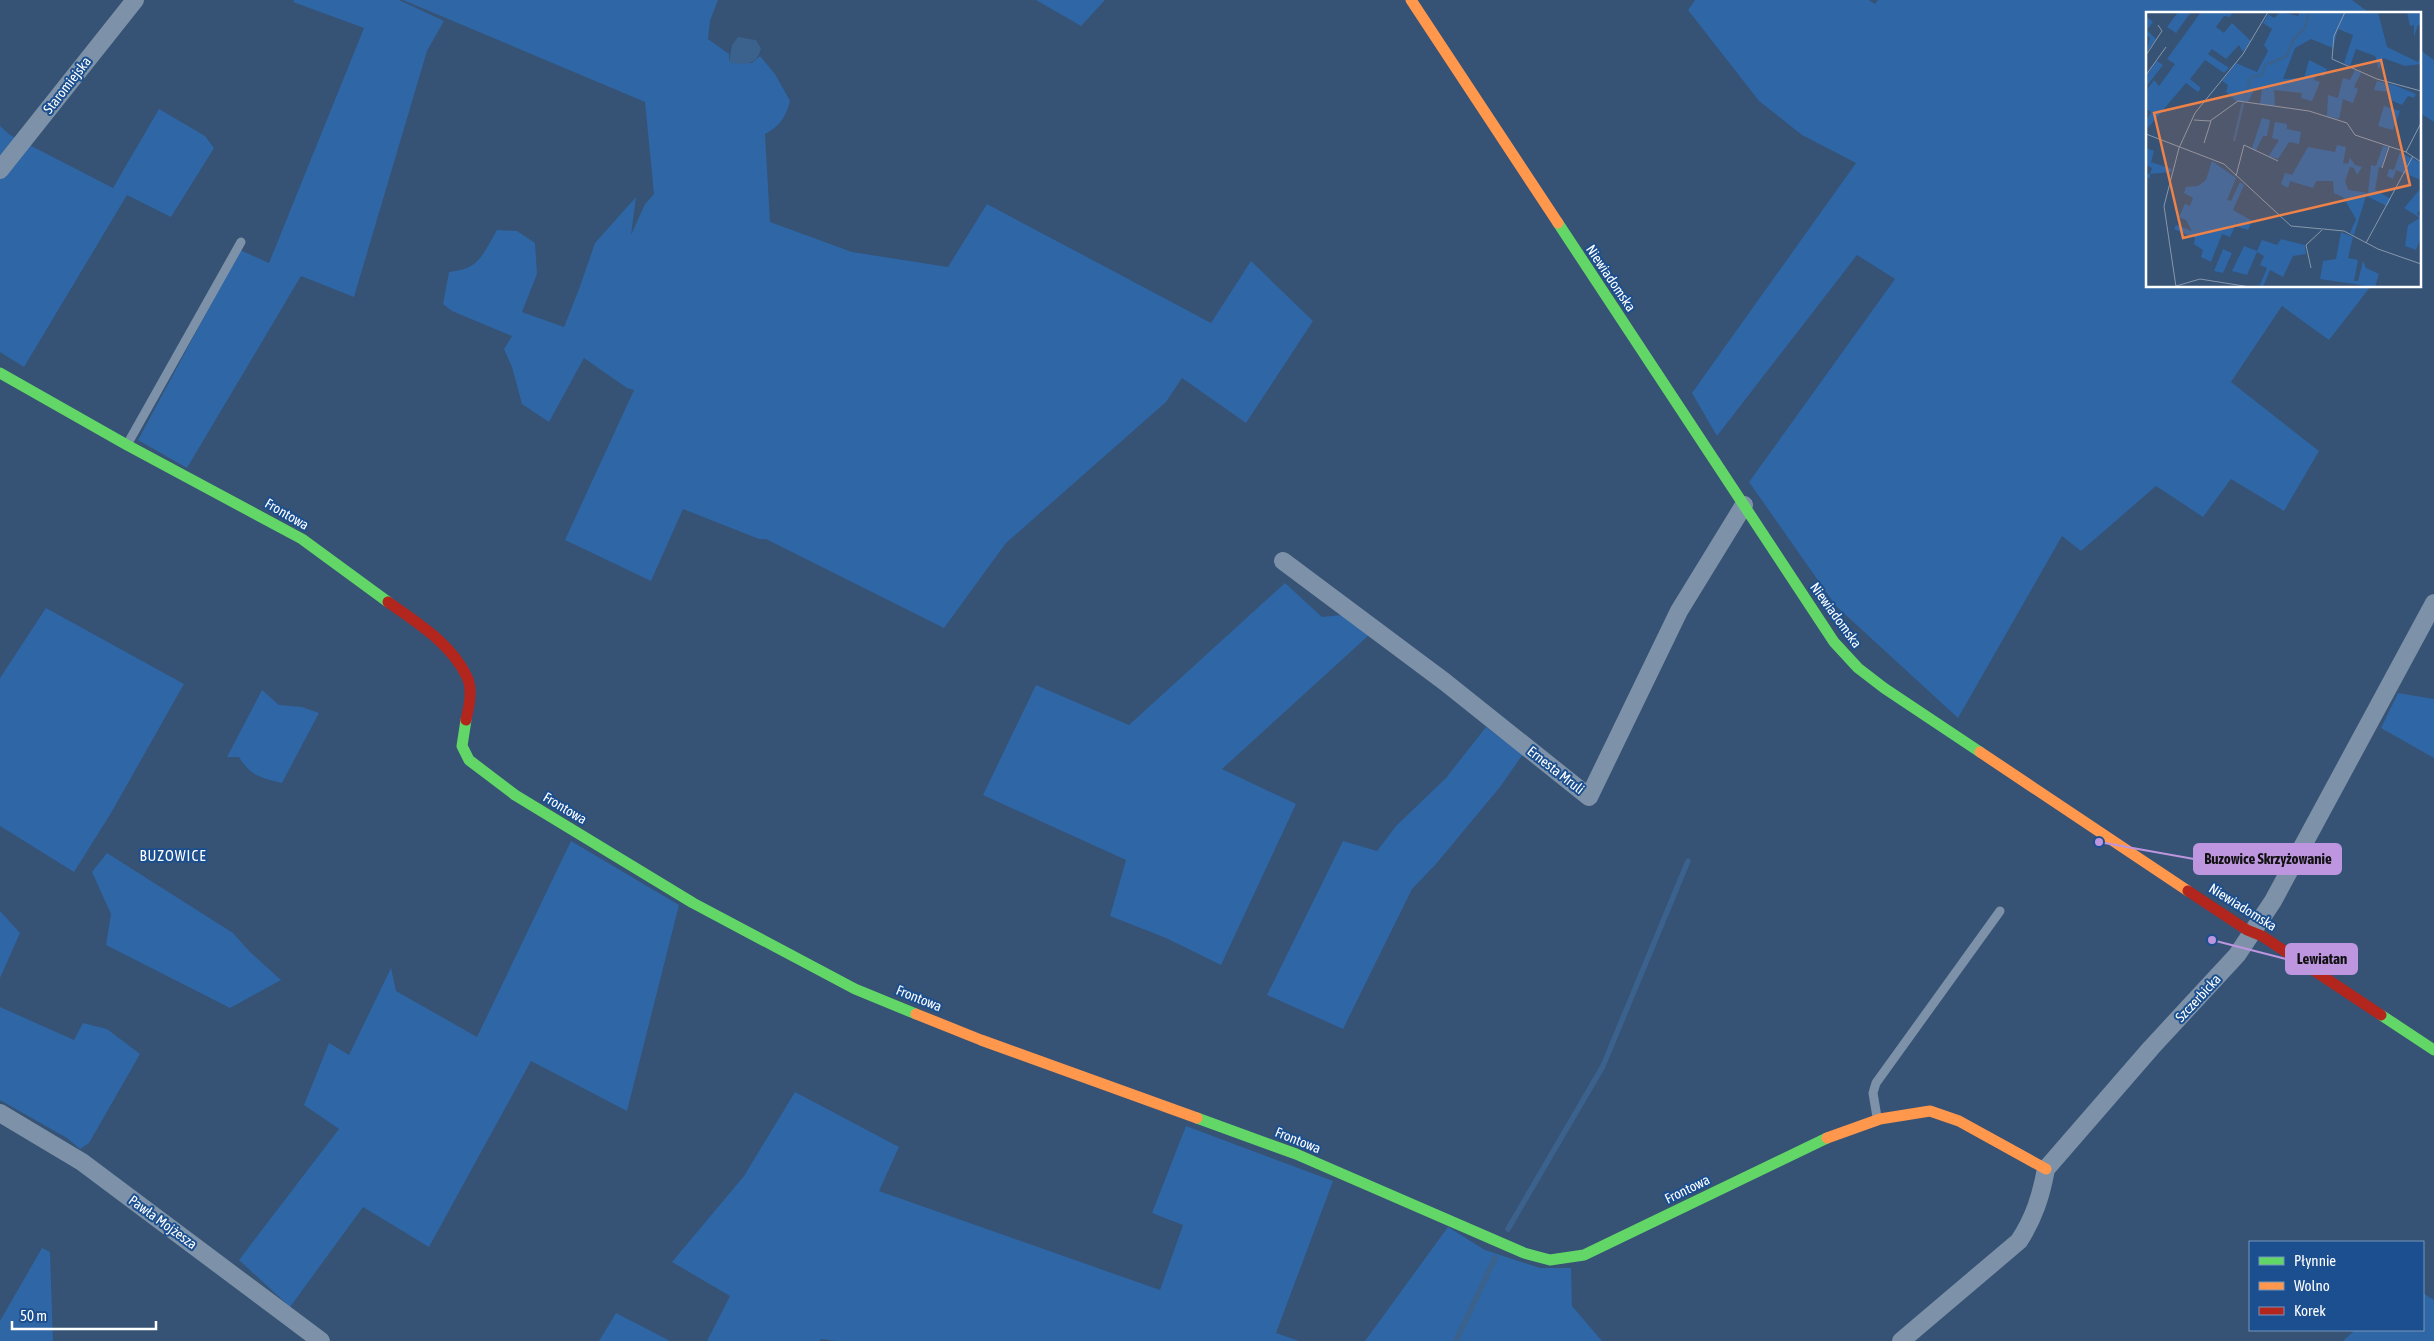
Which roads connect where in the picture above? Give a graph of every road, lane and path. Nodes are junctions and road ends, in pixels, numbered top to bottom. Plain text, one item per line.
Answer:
1 (135, 0) edge
2 (1411, 0) edge
3 (0, 170) edge
4 (241, 242) dead end
5 (0, 373) edge
6 (127, 445) junction
7 (1744, 504) junction
8 (1283, 562) dead end
9 (2434, 604) edge
10 (2000, 911) dead end
11 (2254, 933) junction
12 (2434, 1050) edge
13 (0, 1113) edge
14 (1877, 1120) junction
15 (2046, 1169) junction
16 (321, 1341) edge
17 (1900, 1341) edge

1 - 3 street, Staromiejska
2 - 7 street, Niewiadomska
4 - 6 lane
5 - 6 street, Frontowa
6 - 14 street, Frontowa
7 - 8 street, Ernesta Mruli
7 - 11 street, Niewiadomska
9 - 11 street, Szczerbicka
10 - 14 lane
11 - 12 street, Niewiadomska
11 - 15 street, Szczerbicka
13 - 16 street, Pawła Mojżesza
14 - 15 street, Frontowa
15 - 17 street

